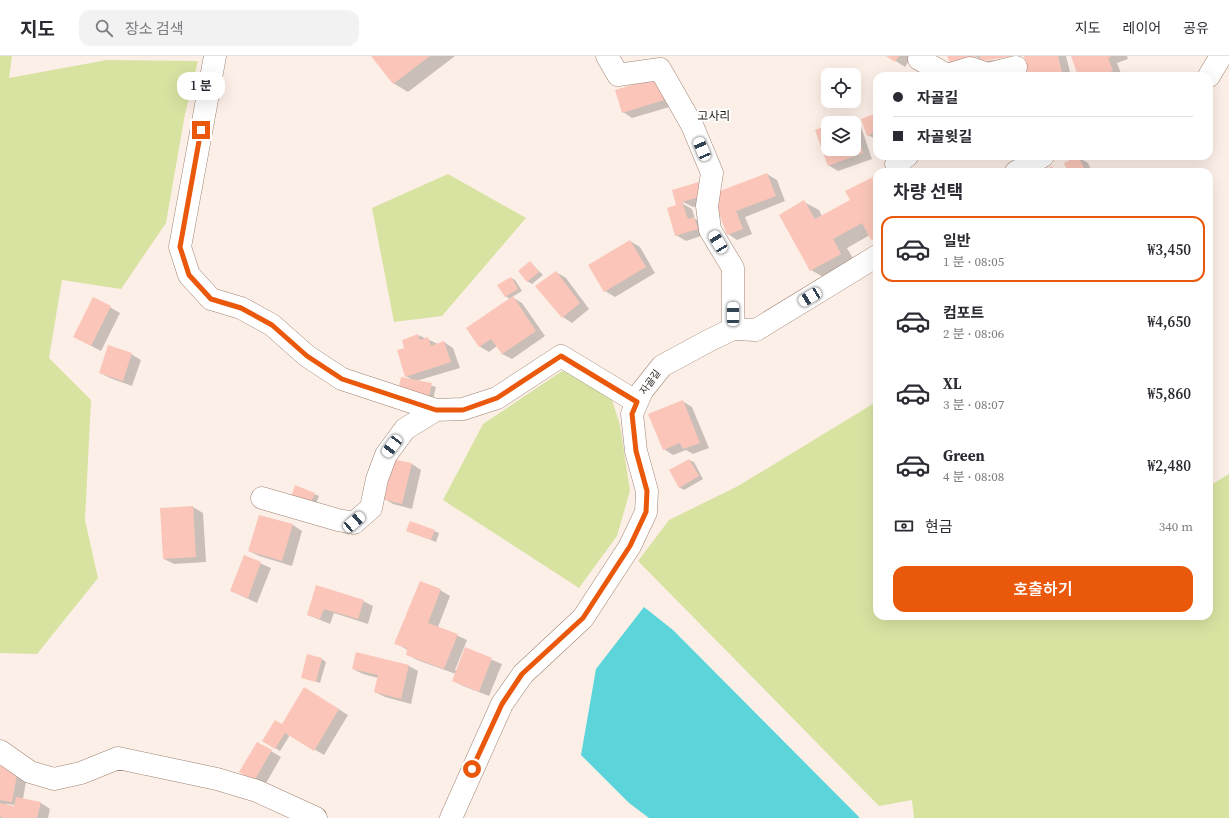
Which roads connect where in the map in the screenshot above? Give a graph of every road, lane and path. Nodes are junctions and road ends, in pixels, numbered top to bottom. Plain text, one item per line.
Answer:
1 (215, 56) edge
2 (607, 56) edge
3 (1221, 56) edge
4 (919, 59) dead end
5 (1017, 66) edge
6 (942, 72) edge
7 (957, 72) edge
8 (982, 72) edge
9 (995, 72) edge
10 (1211, 72) edge
11 (902, 160) edge
12 (1036, 160) edge
13 (898, 168) edge
14 (1023, 168) edge
15 (873, 258) edge
16 (733, 329) junction
17 (637, 402) junction
18 (436, 410) junction
19 (262, 498) dead end
20 (0, 751) edge
21 (316, 818) edge
22 (451, 818) edge

1 - 18 street
2 - 16 street
3 - 10 street
4 - 6 street
5 - 9 street
7 - 8 street
11 - 13 street
12 - 14 street
15 - 16 street
16 - 17 street, 자골길
17 - 18 street
17 - 22 street, 자골길
18 - 19 street
20 - 21 street

